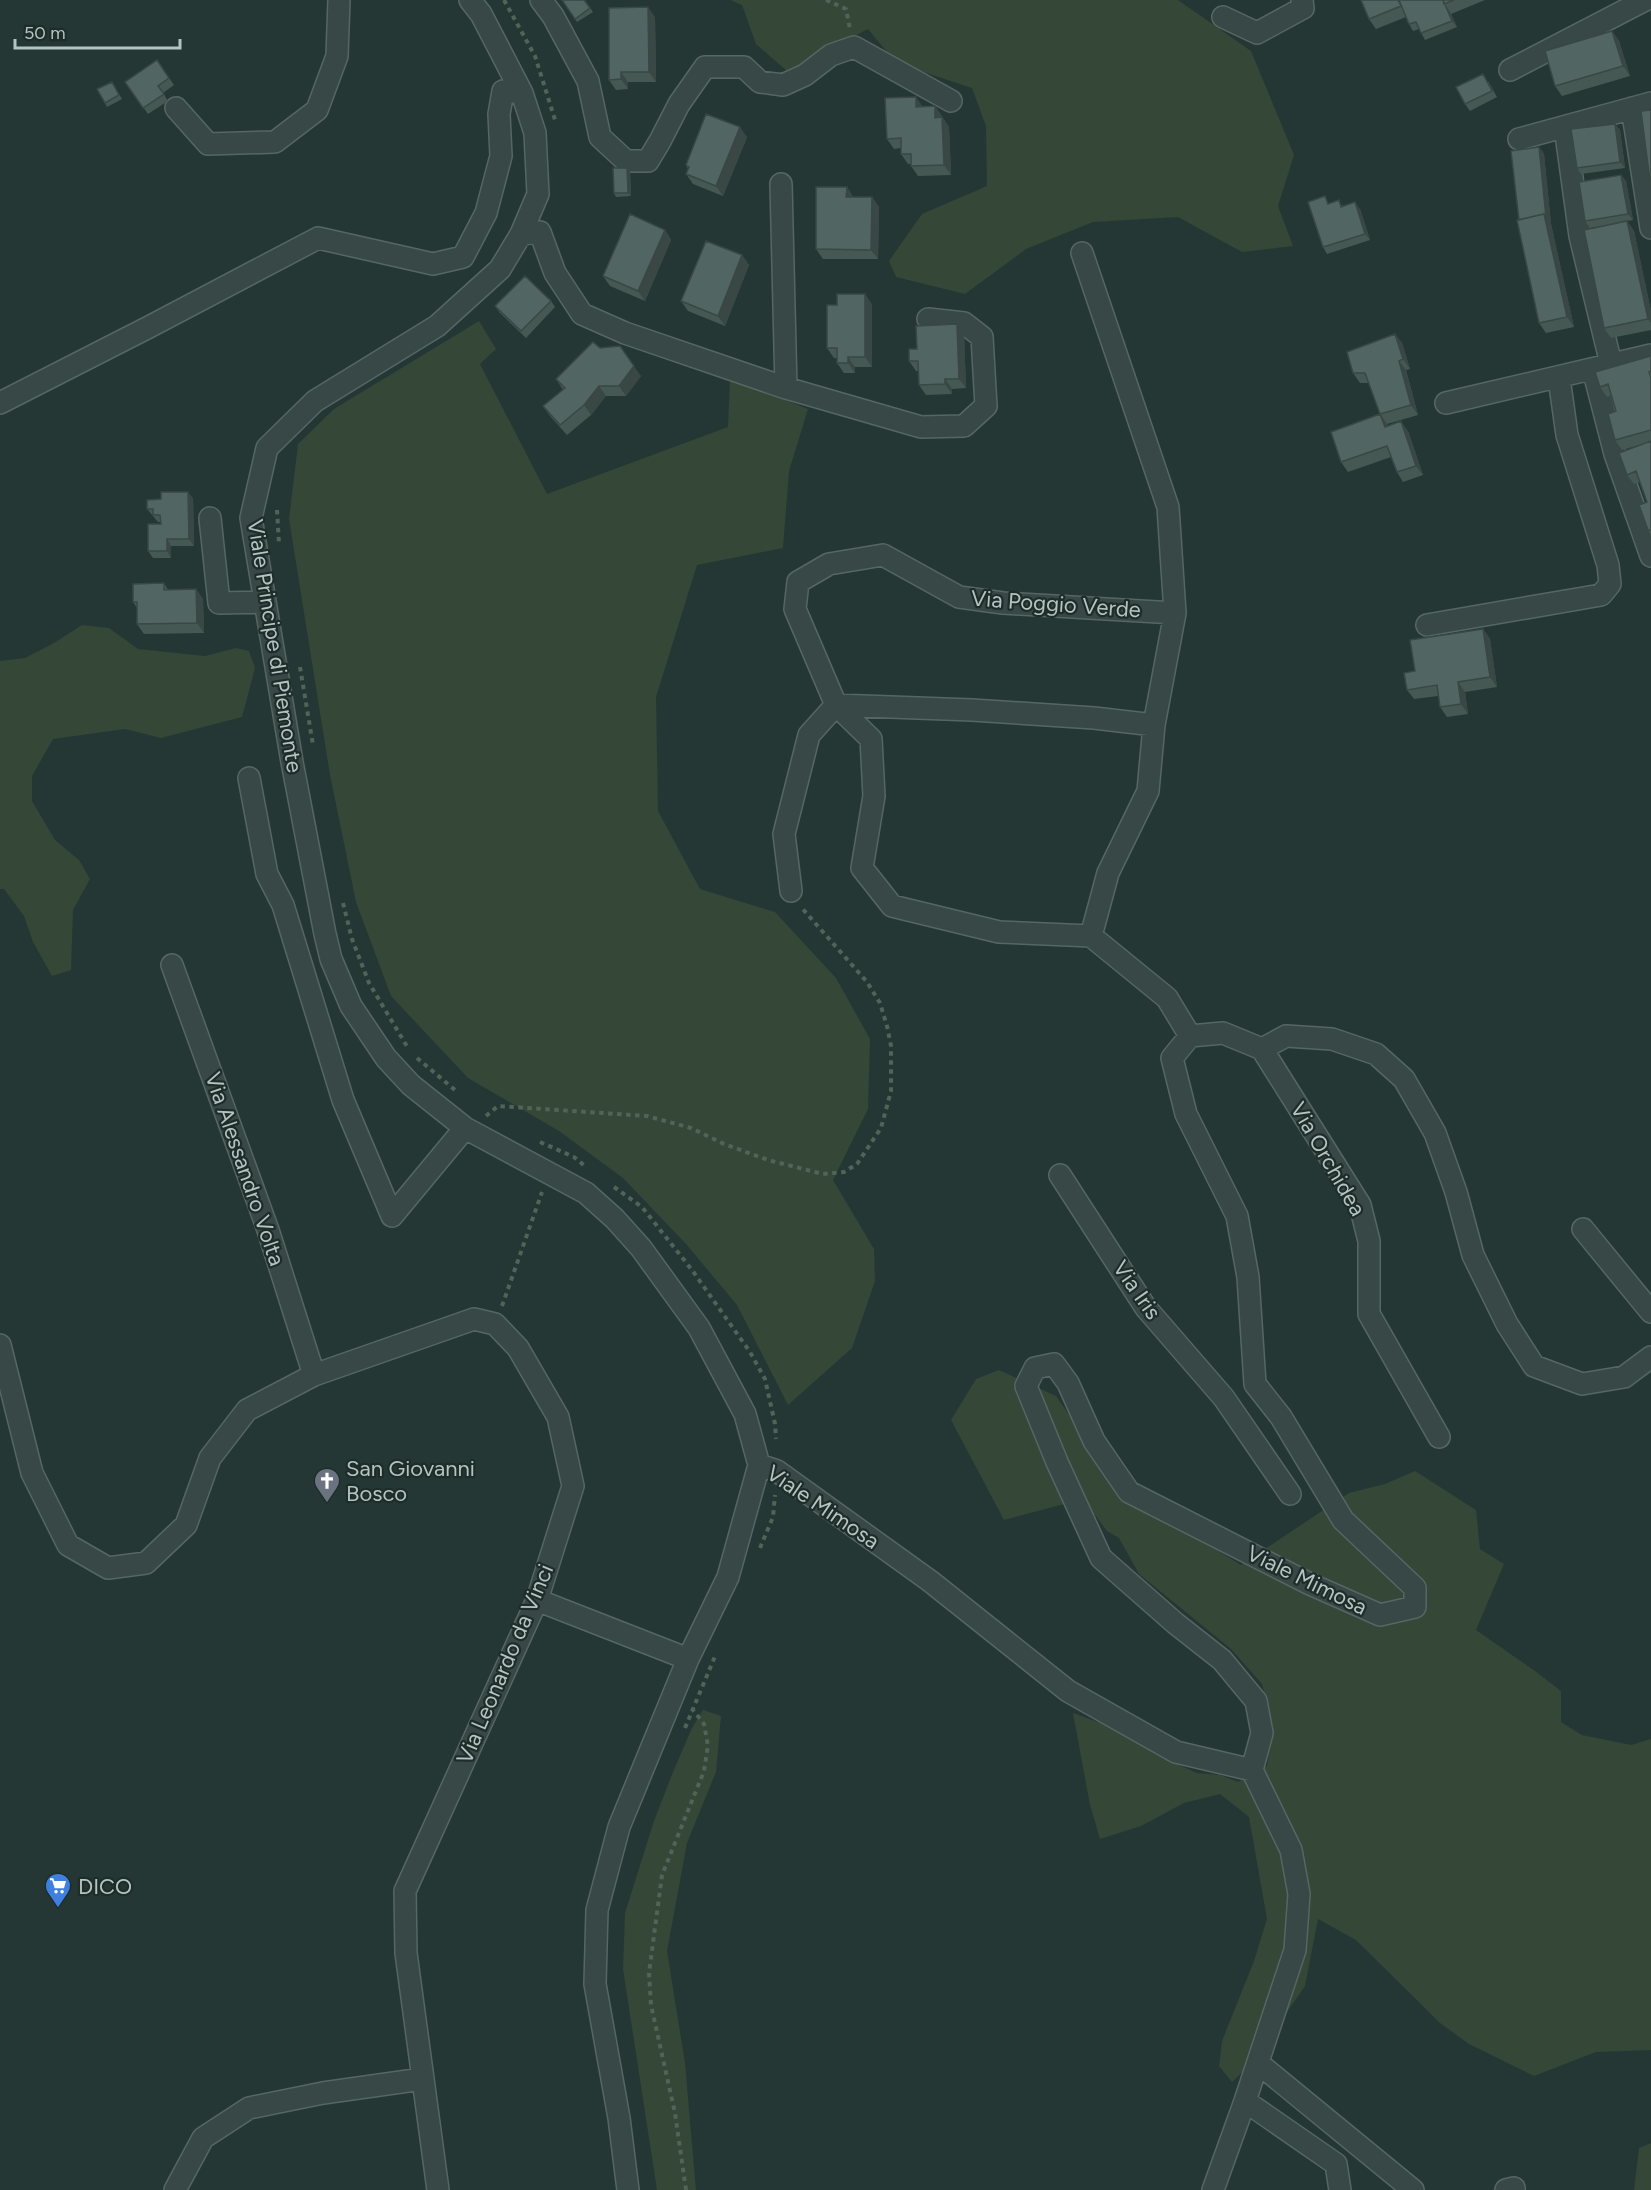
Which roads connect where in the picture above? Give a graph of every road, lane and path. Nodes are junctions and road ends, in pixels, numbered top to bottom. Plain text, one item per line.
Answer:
1 (339, 0) edge
2 (470, 0) edge
3 (504, 0) edge
4 (541, 0) edge
5 (826, 0) edge
6 (1302, 0) edge
7 (1645, 0) edge
8 (1223, 17) dead end
9 (854, 47) junction
10 (1510, 70) dead end
11 (522, 93) junction
12 (951, 101) dead end
13 (1641, 105) edge
14 (176, 108) dead end
15 (1565, 127) junction
16 (556, 128) dead end
17 (1519, 139) dead end
18 (781, 184) dead end
19 (1651, 228) edge
20 (521, 234) junction
21 (1082, 253) dead end
22 (928, 319) dead end
23 (1651, 355) edge
24 (1602, 366) junction
25 (1559, 378) junction
26 (786, 388) junction
27 (0, 403) edge
28 (1446, 403) dead end
29 (276, 504) dead end
30 (210, 518) dead end
31 (280, 548) dead end
32 (1651, 556) edge
33 (265, 602) junction
34 (1175, 613) junction
35 (1426, 625) dead end
36 (300, 663) dead end
37 (836, 705) junction
38 (1154, 725) junction
39 (315, 755) dead end
40 (249, 778) dead end
41 (791, 891) joint
42 (341, 896) dead end
43 (1091, 936) junction
44 (172, 965) dead end
45 (1190, 1036) junction
46 (1262, 1049) junction
47 (460, 1094) dead end
48 (477, 1109) dead end
49 (486, 1116) junction
50 (495, 1121) dead end
51 (465, 1128) junction
52 (533, 1138) dead end
53 (591, 1170) dead end
54 (549, 1173) junction
55 (1060, 1175) dead end
56 (608, 1182) dead end
57 (1583, 1229) dead end
58 (1651, 1312) edge
59 (495, 1324) junction
60 (0, 1345) edge
61 (1651, 1357) edge
62 (314, 1375) junction
63 (1255, 1384) junction
64 (1224, 1398) junction
65 (1439, 1437) dead end
66 (768, 1468) junction
67 (1290, 1494) dead end
68 (759, 1550) dead end
69 (537, 1600) junction
70 (719, 1647) dead end
71 (688, 1659) junction
72 (693, 1710) junction
73 (684, 1731) dead end
74 (1252, 1770) junction
75 (1258, 2063) junction
76 (422, 2079) junction
77 (1245, 2101) junction
78 (175, 2190) edge
79 (438, 2190) edge
80 (628, 2190) edge
81 (686, 2190) edge
82 (1213, 2190) edge
83 (1340, 2190) edge
84 (1413, 2190) edge

1 - 14 street
2 - 11 street, Viale Principe di Piemonte
3 - 16 path
4 - 9 street
5 - 9 path
6 - 8 street
7 - 10 street
9 - 12 street
11 - 20 street, Viale Principe di Piemonte
11 - 27 street
13 - 15 street
13 - 19 street
15 - 17 street
15 - 24 street
18 - 26 street
20 - 26 street
20 - 33 street, Viale Principe di Piemonte
21 - 34 street, Via Poggio Verde
22 - 26 street
23 - 24 street
24 - 25 street
24 - 32 street
25 - 28 street
25 - 35 street
29 - 31 path
30 - 33 street
33 - 51 street, Viale Principe di Piemonte
34 - 37 street, Via Poggio Verde
34 - 38 street, Via Poggio Verde
36 - 39 path
37 - 38 street
37 - 41 street
37 - 43 street, Via Poggio Verde
38 - 43 street, Via Poggio Verde
40 - 51 street
41 - 49 path
42 - 47 path
43 - 45 street
44 - 62 street, Via Alessandro Volta
45 - 46 street
45 - 63 street
46 - 61 street
46 - 65 street, Via Orchidea
48 - 49 path
49 - 50 path
51 - 54 street, Viale Principe di Piemonte
52 - 53 path
54 - 59 path
54 - 66 street, Viale Principe di Piemonte
55 - 64 street, Via Iris
56 - 66 path
57 - 58 street
59 - 62 street
59 - 69 street, Via Leonardo da Vinci
60 - 62 street
63 - 64 street
63 - 74 street, Viale Mimosa
64 - 67 street, Via Iris
66 - 68 path
66 - 71 street
66 - 74 street, Viale Mimosa
69 - 71 street
69 - 76 street, Via Leonardo da Vinci
70 - 72 path
71 - 80 street
72 - 73 path
72 - 81 path
74 - 75 street
75 - 77 street
75 - 84 street
76 - 78 street
76 - 79 street, Via Leonardo da Vinci
77 - 82 street
77 - 83 street

